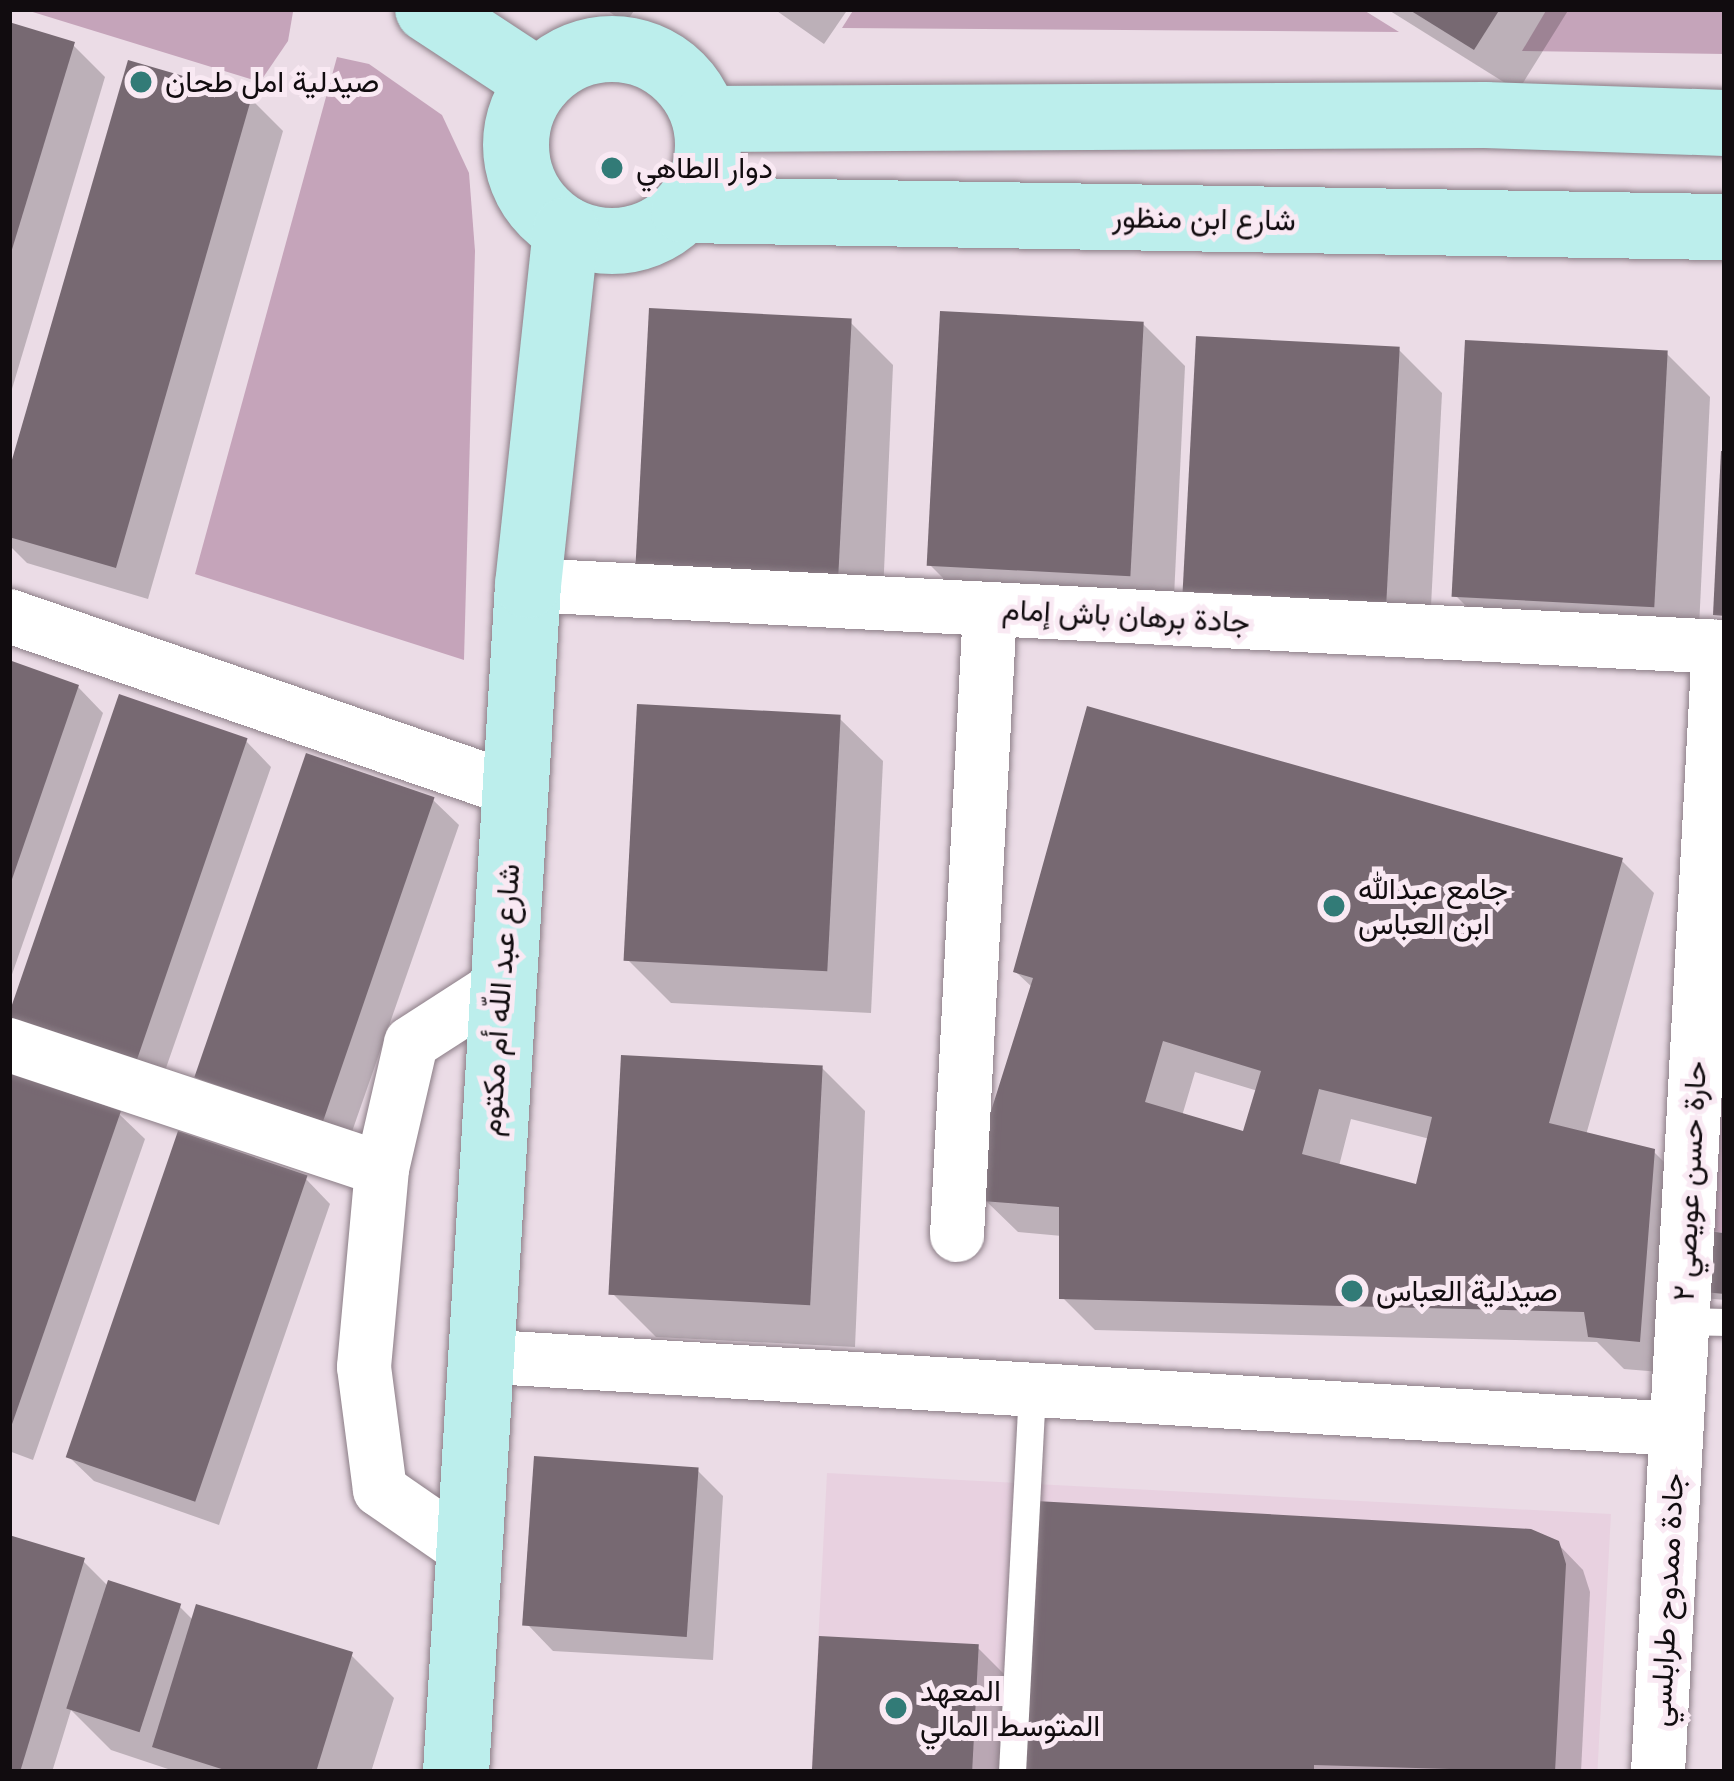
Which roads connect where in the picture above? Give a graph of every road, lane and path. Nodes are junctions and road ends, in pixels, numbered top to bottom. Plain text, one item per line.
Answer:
1 (428, 9) edge
2 (539, 82) junction
3 (705, 119) junction
4 (1725, 123) edge
5 (684, 210) junction
6 (1725, 227) edge
7 (566, 230) junction
8 (528, 584) junction
9 (990, 609) junction
10 (9, 616) edge
11 (1722, 647) edge
12 (514, 790) junction
13 (501, 985) junction
14 (9, 1045) edge
15 (382, 1169) junction
16 (957, 1235) dead end
17 (1703, 1322) edge
18 (477, 1356) junction
19 (1032, 1390) junction
20 (1676, 1429) junction
21 (468, 1551) junction
22 (456, 1772) edge
23 (1012, 1772) edge
24 (1658, 1772) edge

1 - 2 main road
2 - 3 main road
2 - 7 main road
3 - 4 main road
3 - 5 main road
5 - 6 main road, شارع ابن منظور
5 - 7 main road
7 - 8 main road, شارع عبد اللّه أم مكتوم
8 - 9 street, جادة برهان باش إمام
8 - 12 main road, شارع عبد اللّه أم مكتوم
9 - 11 street, جادة برهان باش إمام
9 - 16 street
10 - 12 street
11 - 17 street, حارة حسن عويصي ٢
12 - 13 main road, شارع عبد اللّه أم مكتوم
13 - 15 street
13 - 18 main road, شارع عبد اللّه أم مكتوم
14 - 15 street
15 - 21 street
17 - 20 street, حارة حسن عويصي ٢
18 - 19 street
18 - 21 main road, شارع عبد اللّه أم مكتوم
19 - 20 street
19 - 23 lane
20 - 24 street, جادة ممدوح طرابلسي
21 - 22 main road, شارع عبد اللّه أم مكتوم

